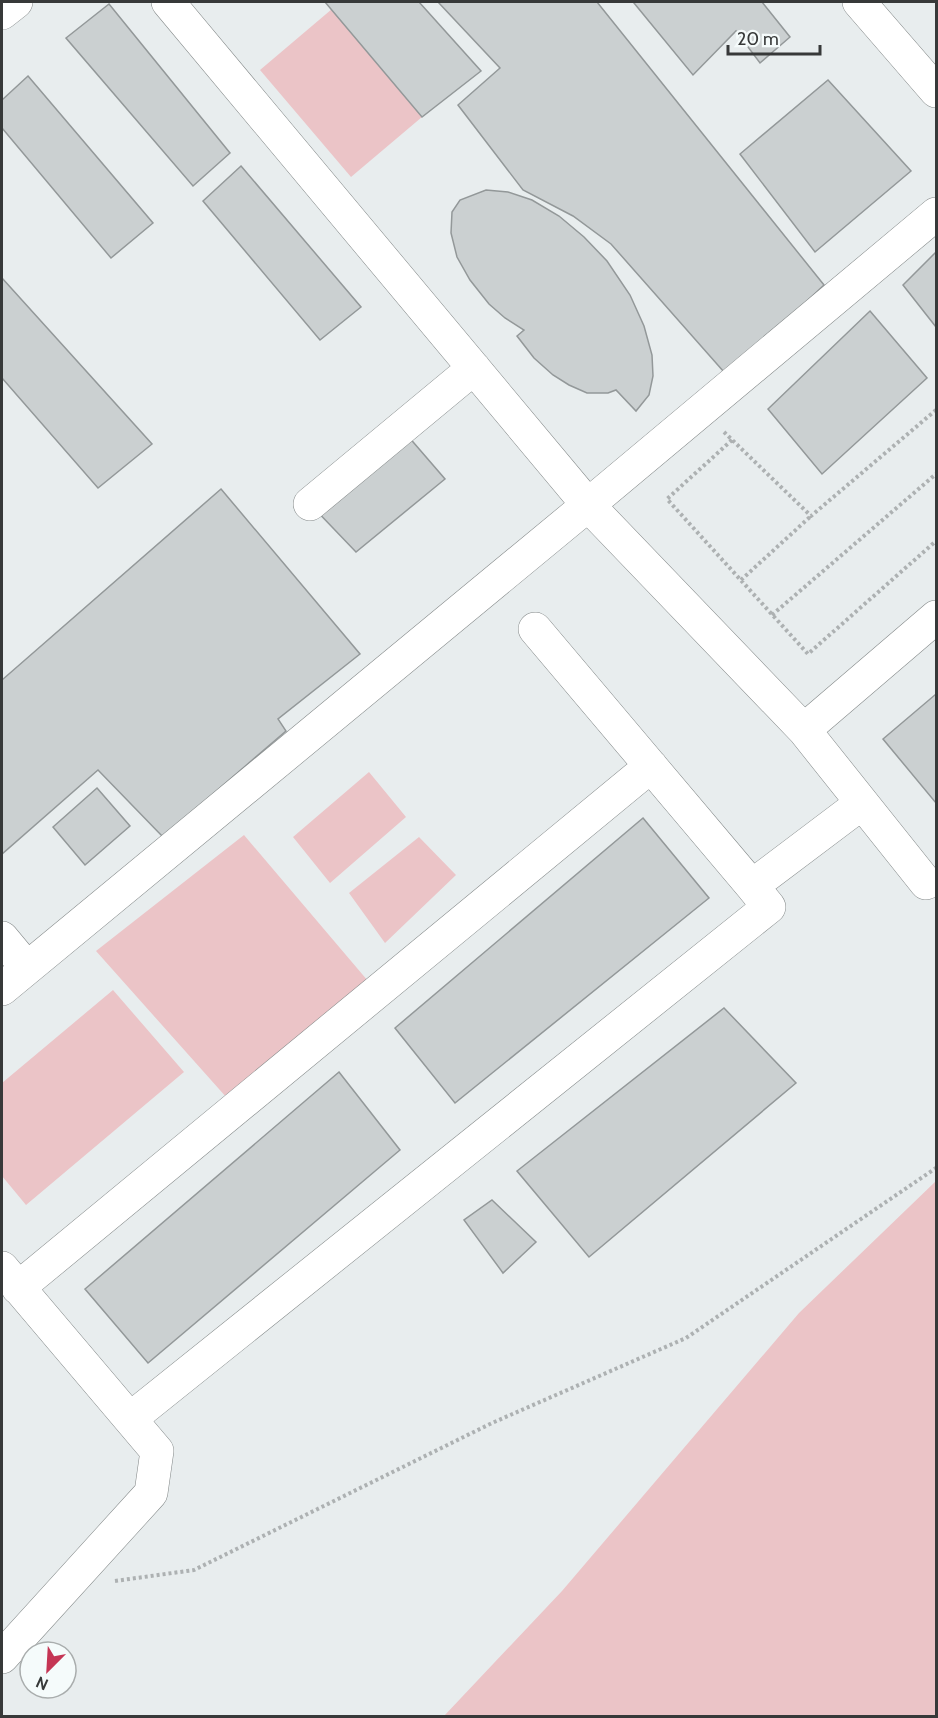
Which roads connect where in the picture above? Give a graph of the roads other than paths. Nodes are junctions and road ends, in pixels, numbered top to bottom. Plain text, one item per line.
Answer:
1 (16, 2) edge
2 (168, 2) edge
3 (860, 2) edge
4 (2, 14) edge
5 (936, 91) edge
6 (936, 214) edge
7 (474, 368) junction
8 (310, 504) dead end
9 (588, 505) junction
10 (936, 617) edge
11 (536, 629) dead end
12 (804, 730) junction
13 (651, 766) junction
14 (862, 803) junction
15 (926, 883) dead end
16 (752, 886) junction
17 (2, 938) edge
18 (27, 968) junction
19 (2, 989) edge
20 (10, 1278) edge
21 (130, 1419) junction
22 (2, 1657) edge

1 - 4 street
2 - 7 street
3 - 5 street
6 - 9 street
7 - 8 street
7 - 9 street
9 - 12 street
9 - 18 street
10 - 12 street
11 - 13 street
12 - 14 street
13 - 16 street
13 - 20 street
14 - 15 street
14 - 16 street
16 - 21 street
17 - 18 street
18 - 19 street
20 - 21 street
21 - 22 street

